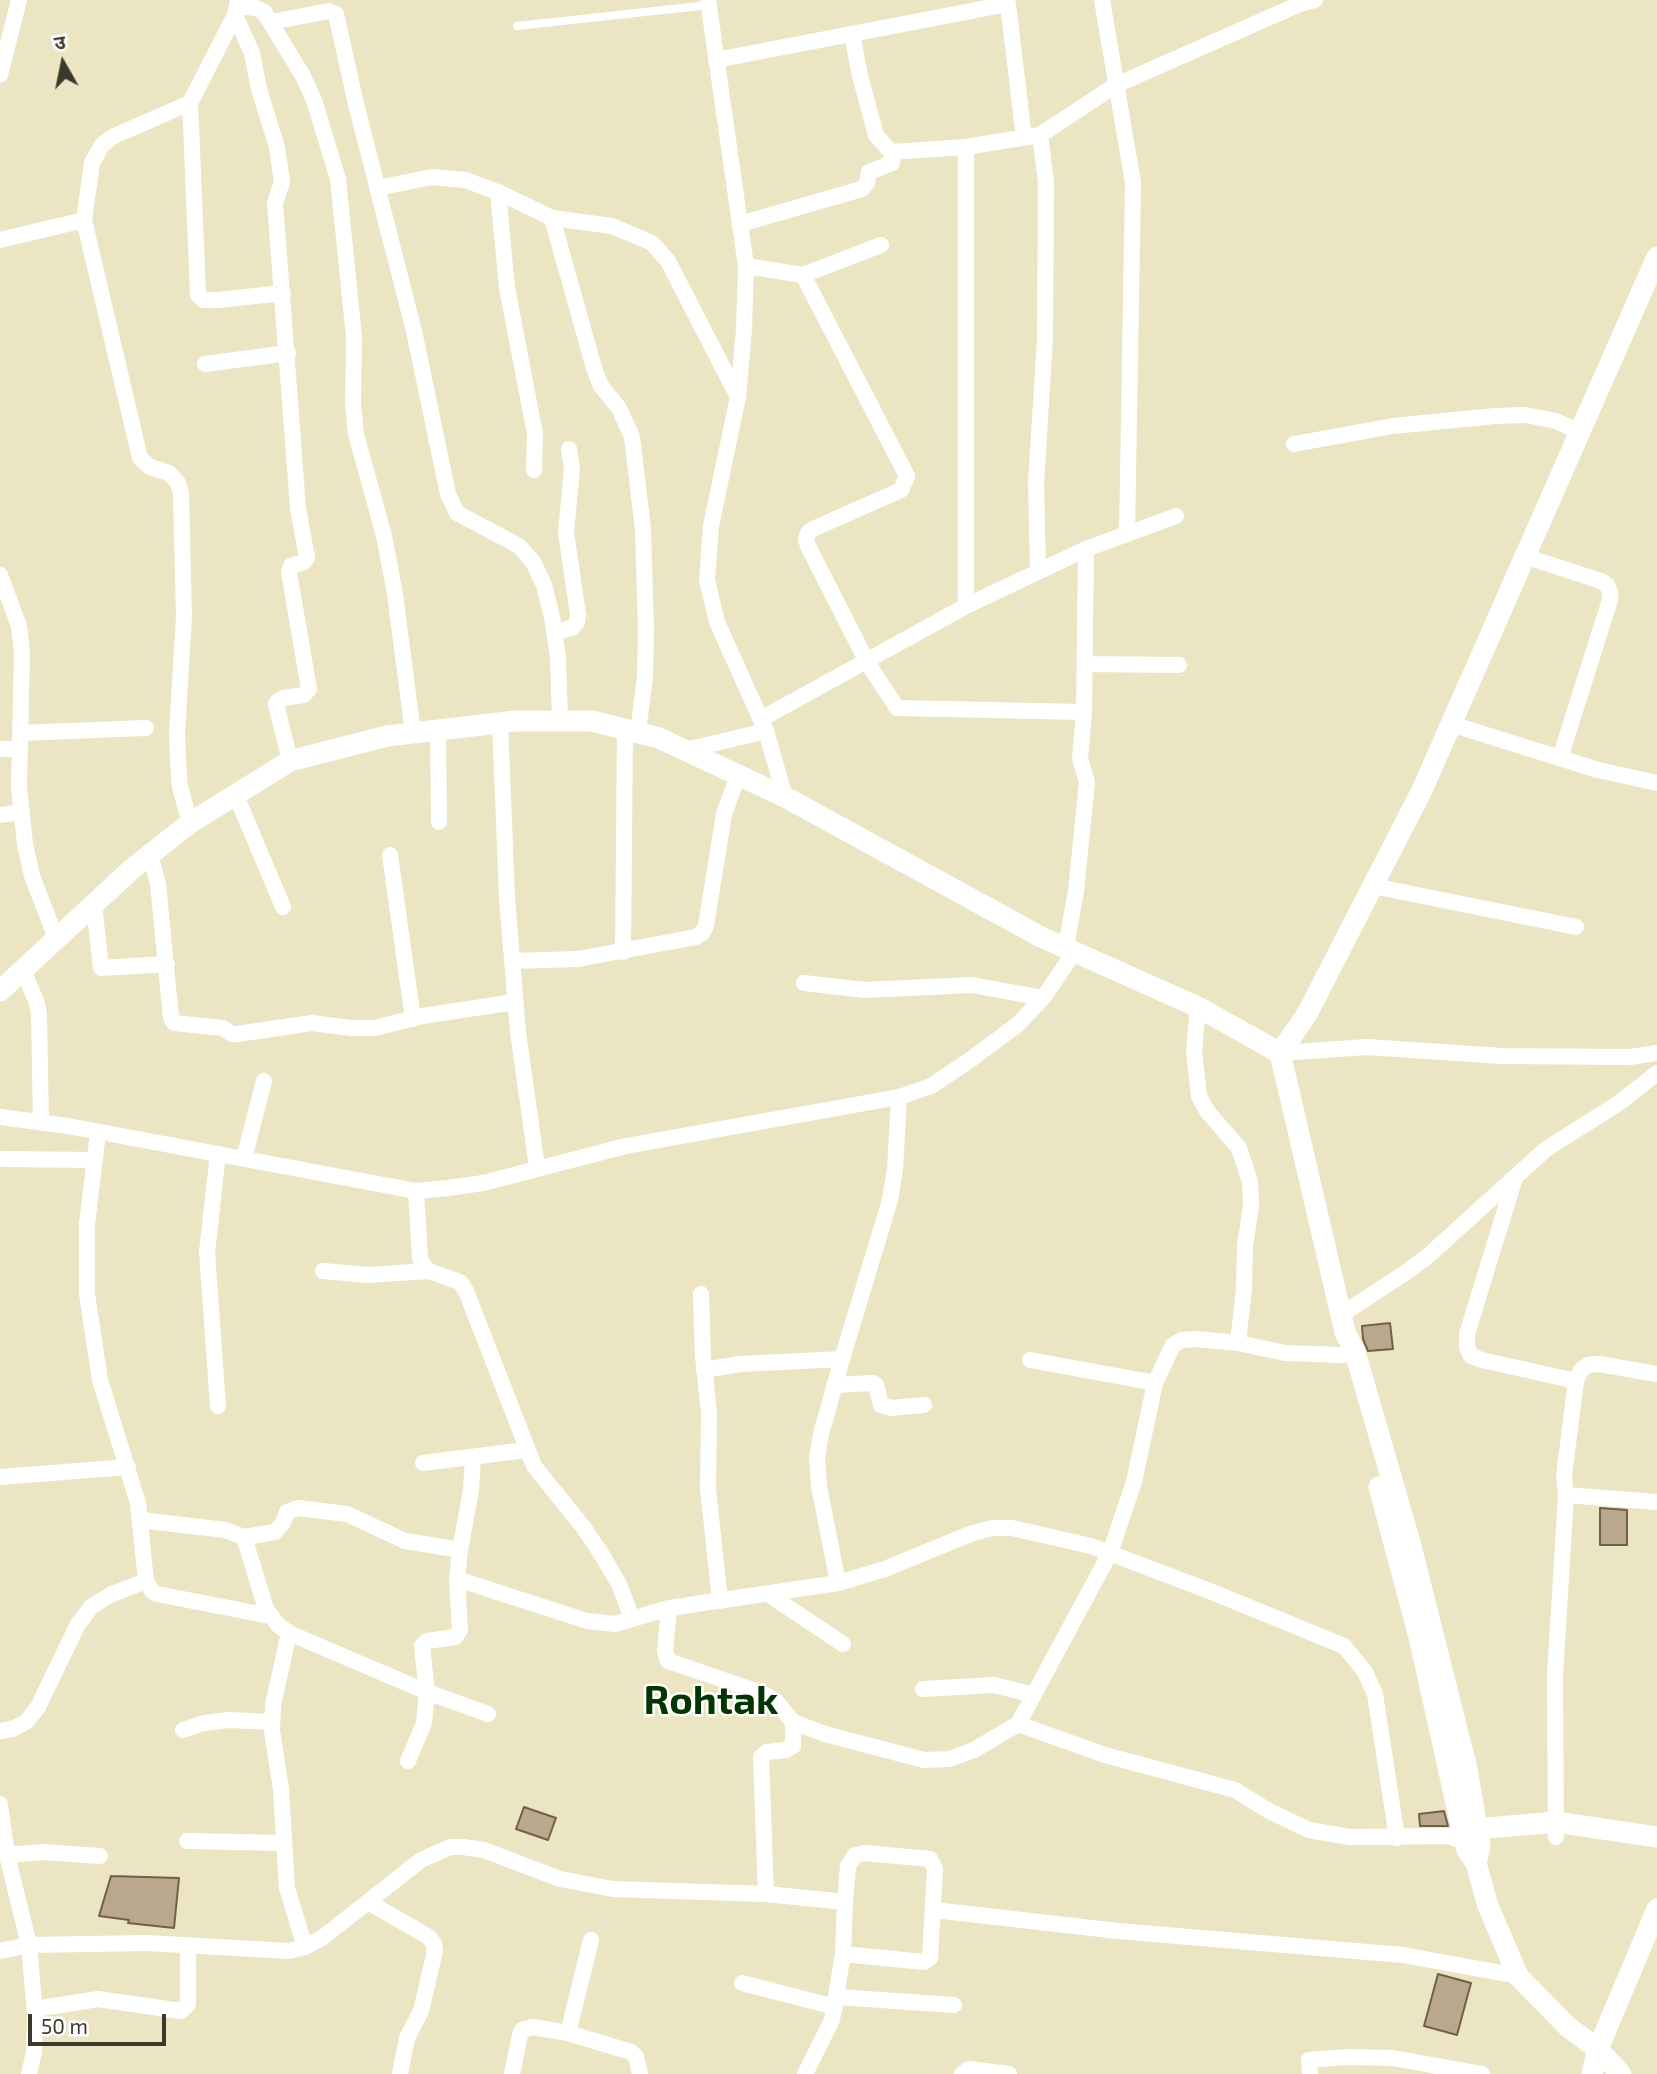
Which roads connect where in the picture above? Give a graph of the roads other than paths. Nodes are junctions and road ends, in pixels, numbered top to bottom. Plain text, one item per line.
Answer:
1 (19, 0) edge
2 (1102, 0) edge
3 (1305, 1) edge
4 (1008, 2) edge
5 (709, 3) edge
6 (236, 7) edge
7 (271, 22) junction
8 (517, 26) dead end
9 (852, 34) junction
10 (716, 60) junction
11 (0, 75) edge
12 (1116, 85) junction
13 (190, 103) junction
14 (1040, 135) junction
15 (1024, 138) junction
16 (966, 147) junction
17 (891, 152) junction
18 (377, 188) junction
19 (498, 192) junction
20 (552, 218) junction
21 (84, 220) junction
22 (740, 224) junction
23 (0, 240) edge
24 (881, 245) dead end
25 (1657, 257) edge
26 (746, 266) junction
27 (803, 275) junction
28 (283, 293) junction
29 (1649, 297) edge
30 (288, 353) junction
31 (205, 364) dead end
32 (738, 397) junction
33 (1580, 432) junction
34 (1294, 444) dead end
35 (569, 449) dead end
36 (534, 470) dead end
37 (1176, 516) dead end
38 (1127, 534) junction
39 (1086, 549) junction
40 (1524, 556) junction
41 (1038, 570) junction
42 (0, 575) edge
43 (966, 606) junction
44 (555, 632) junction
45 (867, 662) junction
46 (1085, 664) junction
47 (1179, 665) dead end
48 (1084, 712) junction
49 (560, 720) junction
50 (500, 723) junction
51 (1451, 724) junction
52 (764, 725) junction
53 (146, 728) dead end
54 (438, 730) junction
55 (631, 731) junction
56 (413, 733) junction
57 (20, 741) junction
58 (0, 750) edge
59 (686, 750) junction
60 (1560, 758) junction
61 (289, 761) junction
62 (738, 776) junction
63 (1657, 783) edge
64 (234, 793) junction
65 (785, 797) junction
66 (21, 812) junction
67 (0, 815) edge
68 (439, 822) dead end
69 (190, 823) junction
70 (150, 855) junction
71 (390, 855) dead end
72 (1373, 886) junction
73 (94, 905) junction
74 (283, 907) dead end
75 (1576, 927) dead end
76 (57, 941) junction
77 (1070, 949) junction
78 (623, 952) junction
79 (512, 961) junction
80 (167, 964) junction
81 (23, 970) junction
82 (804, 983) dead end
83 (0, 990) edge
84 (1043, 998) junction
85 (516, 1002) junction
86 (1198, 1007) junction
87 (413, 1019) junction
88 (1280, 1053) junction
89 (1657, 1053) edge
90 (1657, 1073) edge
91 (264, 1080) dead end
92 (899, 1097) junction
93 (0, 1117) edge
94 (40, 1122) junction
95 (99, 1133) junction
96 (218, 1154) junction
97 (0, 1159) edge
98 (244, 1159) junction
99 (95, 1160) junction
100 (537, 1167) junction
101 (1514, 1178) junction
102 (416, 1191) junction
103 (323, 1271) dead end
104 (429, 1271) junction
105 (701, 1294) dead end
106 (1344, 1323) junction
107 (1238, 1343) junction
108 (1349, 1354) junction
109 (842, 1359) junction
110 (1030, 1360) dead end
111 (704, 1370) junction
112 (1657, 1374) edge
113 (1576, 1381) junction
114 (1155, 1383) junction
115 (834, 1385) junction
116 (924, 1405) dead end
117 (218, 1406) dead end
118 (526, 1450) junction
119 (473, 1457) junction
120 (423, 1463) dead end
121 (128, 1467) junction
122 (0, 1477) edge
123 (1566, 1495) junction
124 (1657, 1502) edge
125 (141, 1520) junction
126 (244, 1537) junction
127 (460, 1550) junction
128 (1110, 1553) junction
129 (457, 1579) junction
130 (146, 1581) junction
131 (838, 1583) junction
132 (768, 1594) junction
133 (720, 1601) junction
134 (669, 1608) junction
135 (270, 1616) junction
136 (632, 1618) junction
137 (289, 1633) junction
138 (843, 1644) dead end
139 (923, 1689) dead end
140 (427, 1692) junction
141 (1034, 1695) junction
142 (488, 1714) dead end
143 (272, 1722) junction
144 (793, 1722) junction
145 (1018, 1724) junction
146 (183, 1730) dead end
147 (0, 1731) edge
148 (408, 1761) dead end
149 (0, 1804) edge
150 (1556, 1829) junction
151 (1466, 1835) junction
152 (1657, 1837) edge
153 (1397, 1838) junction
154 (187, 1841) dead end
155 (283, 1843) junction
156 (1657, 1851) edge
157 (7, 1855) junction
158 (100, 1856) dead end
159 (766, 1894) junction
160 (368, 1902) junction
161 (845, 1902) junction
162 (1657, 1909) edge
163 (934, 1910) junction
164 (591, 1940) dead end
165 (29, 1945) junction
166 (188, 1945) junction
167 (305, 1948) junction
168 (0, 1951) edge
169 (843, 1954) junction
170 (1518, 1976) junction
171 (742, 1983) dead end
172 (836, 2002) junction
173 (954, 2005) dead end
174 (35, 2008) junction
175 (568, 2033) junction
176 (1598, 2049) junction
177 (1428, 2069) edge
178 (29, 2074) edge
179 (400, 2074) edge
180 (512, 2074) edge
181 (640, 2074) edge
182 (805, 2074) edge
183 (962, 2074) edge
184 (1009, 2074) edge
185 (1310, 2074) edge
186 (1482, 2074) edge
187 (1592, 2074) edge
188 (1621, 2074) edge

1 - 11 street
2 - 12 street
3 - 12 street
4 - 9 street
4 - 15 street
5 - 8 lane
5 - 10 street
6 - 7 street
6 - 13 street
6 - 28 street
7 - 18 street
7 - 56 street
9 - 10 street
9 - 17 street
10 - 22 street
12 - 14 street
12 - 38 street
13 - 21 street
13 - 28 street
14 - 15 street
14 - 41 street
15 - 16 street
16 - 17 street
16 - 43 street
17 - 22 street
18 - 19 street
18 - 44 street
19 - 20 street
19 - 36 street
20 - 32 street
20 - 55 street
21 - 23 street
21 - 69 street
22 - 26 street
24 - 27 street
25 - 29 street
26 - 27 street
26 - 32 street
27 - 45 street
28 - 30 street
29 - 33 street
30 - 31 street
30 - 61 street
32 - 52 street
33 - 34 street
33 - 40 street
35 - 44 street
37 - 38 street
38 - 39 street
39 - 41 street
39 - 46 street
40 - 51 street
40 - 60 street
41 - 43 street
42 - 57 street
43 - 45 street
44 - 49 street
45 - 48 street
45 - 52 street
46 - 47 street
46 - 48 street
48 - 77 street
49 - 50 street
49 - 55 street
50 - 54 street
50 - 79 street
51 - 60 street
51 - 72 street
52 - 59 street
52 - 65 street
53 - 57 street
54 - 56 street
54 - 68 street
55 - 59 street
55 - 78 street
56 - 61 street
57 - 58 street
57 - 66 street
59 - 62 street
60 - 63 street
61 - 64 street
62 - 65 street
62 - 78 street
64 - 69 street
64 - 74 street
65 - 77 street
66 - 67 street
66 - 76 street
69 - 70 street
70 - 73 street
70 - 80 street
71 - 87 street
72 - 75 street
72 - 88 street
73 - 76 street
73 - 80 street
76 - 81 street
77 - 84 street
77 - 86 street
78 - 79 street
79 - 85 street
80 - 87 street
81 - 83 street
81 - 94 street
82 - 84 street
84 - 92 street
85 - 87 street
85 - 100 street
86 - 88 street
86 - 107 street
88 - 89 street
88 - 106 street
90 - 101 street
91 - 98 street
92 - 100 street
92 - 109 street
93 - 94 street
94 - 95 street
95 - 96 street
95 - 99 street
96 - 98 street
96 - 117 street
97 - 99 street
98 - 102 street
99 - 121 street
100 - 102 street
101 - 106 street
101 - 113 street
102 - 104 street
103 - 104 street
104 - 118 street
105 - 111 street
106 - 108 street
107 - 108 street
107 - 114 street
108 - 151 street
109 - 111 street
109 - 115 street
110 - 114 street
111 - 133 street
112 - 113 street
113 - 123 street
114 - 128 street
115 - 116 street
115 - 131 street
118 - 119 street
118 - 136 street
119 - 120 street
119 - 127 street
121 - 122 street
121 - 125 street
123 - 124 street
123 - 150 street
125 - 126 street
125 - 130 street
126 - 127 street
126 - 135 street
127 - 129 street
128 - 131 street
128 - 141 street
128 - 153 street
129 - 136 street
129 - 140 street
130 - 135 street
130 - 147 street
131 - 132 street
132 - 133 street
132 - 138 street
133 - 134 street
134 - 136 street
134 - 144 street
135 - 137 street
137 - 140 street
137 - 143 street
139 - 141 street
140 - 142 street
140 - 148 street
141 - 145 street
143 - 146 street
143 - 155 street
144 - 145 street
144 - 159 street
145 - 153 street
149 - 157 street
150 - 151 street
150 - 152 street
150 - 156 street
151 - 153 street
151 - 170 street
154 - 155 street
155 - 167 street
157 - 158 street
157 - 165 street
159 - 160 street
159 - 161 street
160 - 167 street
160 - 179 street
161 - 163 street
161 - 169 street
162 - 176 street
163 - 169 street
163 - 170 street
164 - 175 street
165 - 166 street
165 - 168 street
165 - 174 street
166 - 167 street
166 - 174 street
169 - 172 street
170 - 176 street
171 - 172 street
172 - 173 street
172 - 182 street
174 - 178 street
175 - 180 street
175 - 181 street
176 - 187 street
176 - 188 street
177 - 185 street
177 - 186 street
183 - 184 street

